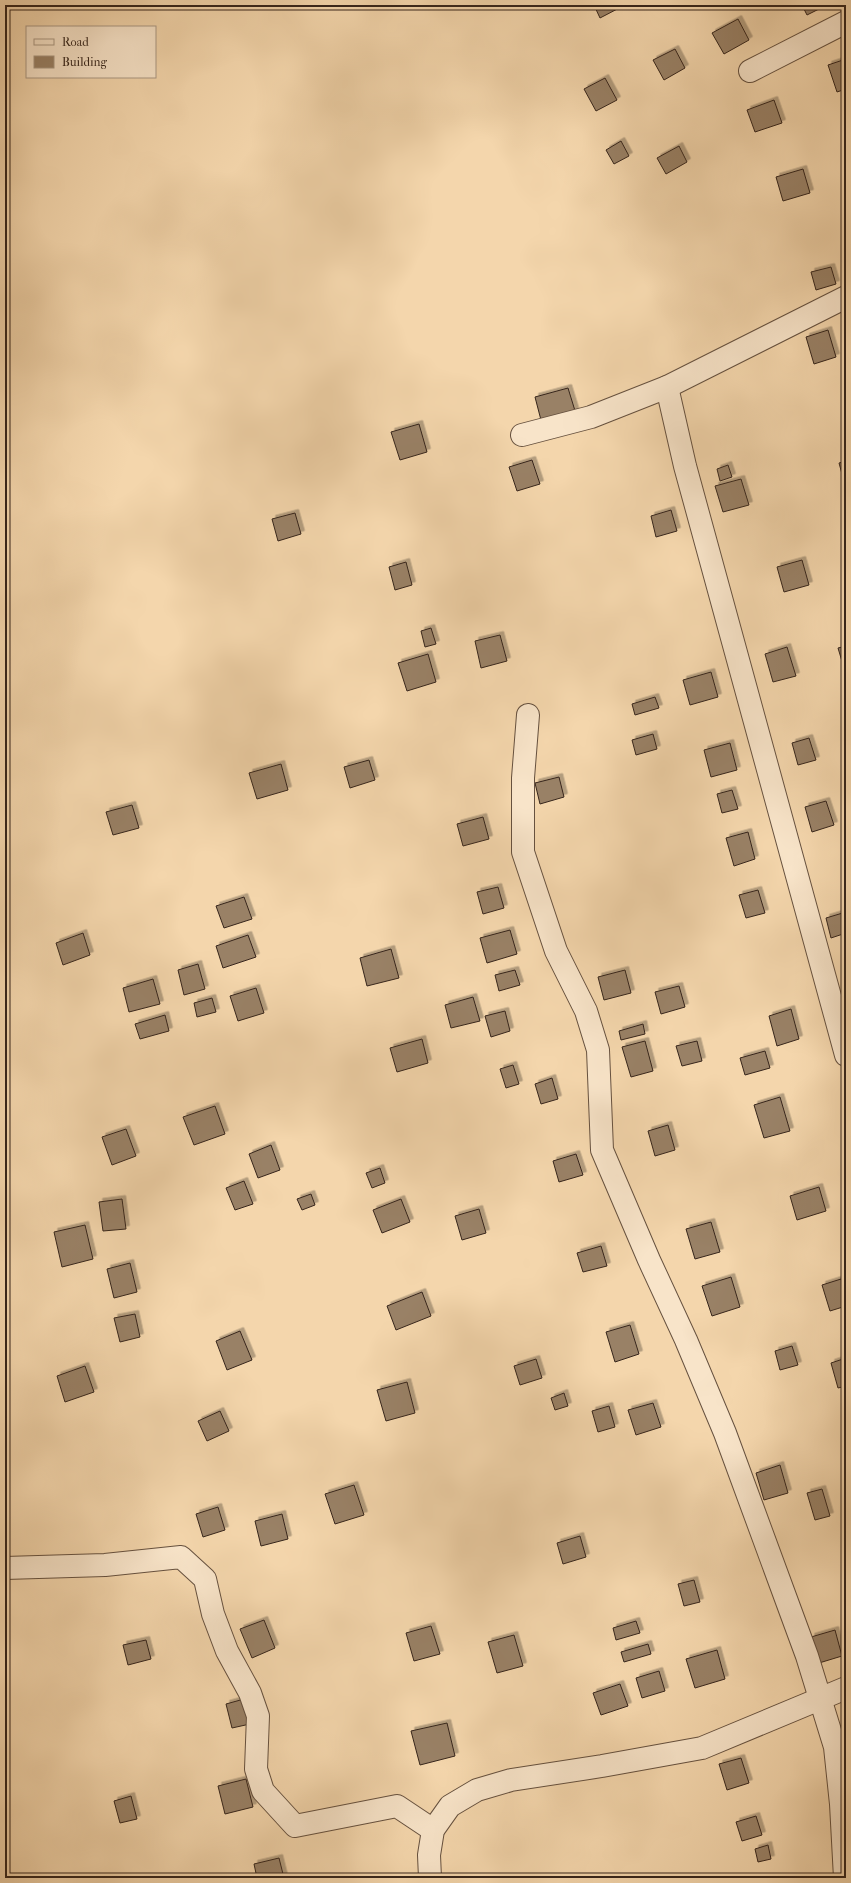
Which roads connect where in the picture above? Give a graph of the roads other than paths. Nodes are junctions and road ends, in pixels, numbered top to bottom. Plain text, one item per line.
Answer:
1 (846, 22) edge
2 (750, 71) dead end
3 (846, 297) edge
4 (667, 387) junction
5 (522, 435) dead end
6 (528, 715) dead end
7 (846, 1055) edge
8 (5, 1568) edge
9 (846, 1688) edge
10 (820, 1699) junction
11 (433, 1830) junction
12 (430, 1878) edge
13 (845, 1878) edge

1 - 2 street
3 - 4 street
4 - 5 street
4 - 7 street
6 - 10 street
8 - 11 street
9 - 10 street
10 - 11 street
10 - 13 street
11 - 12 street

